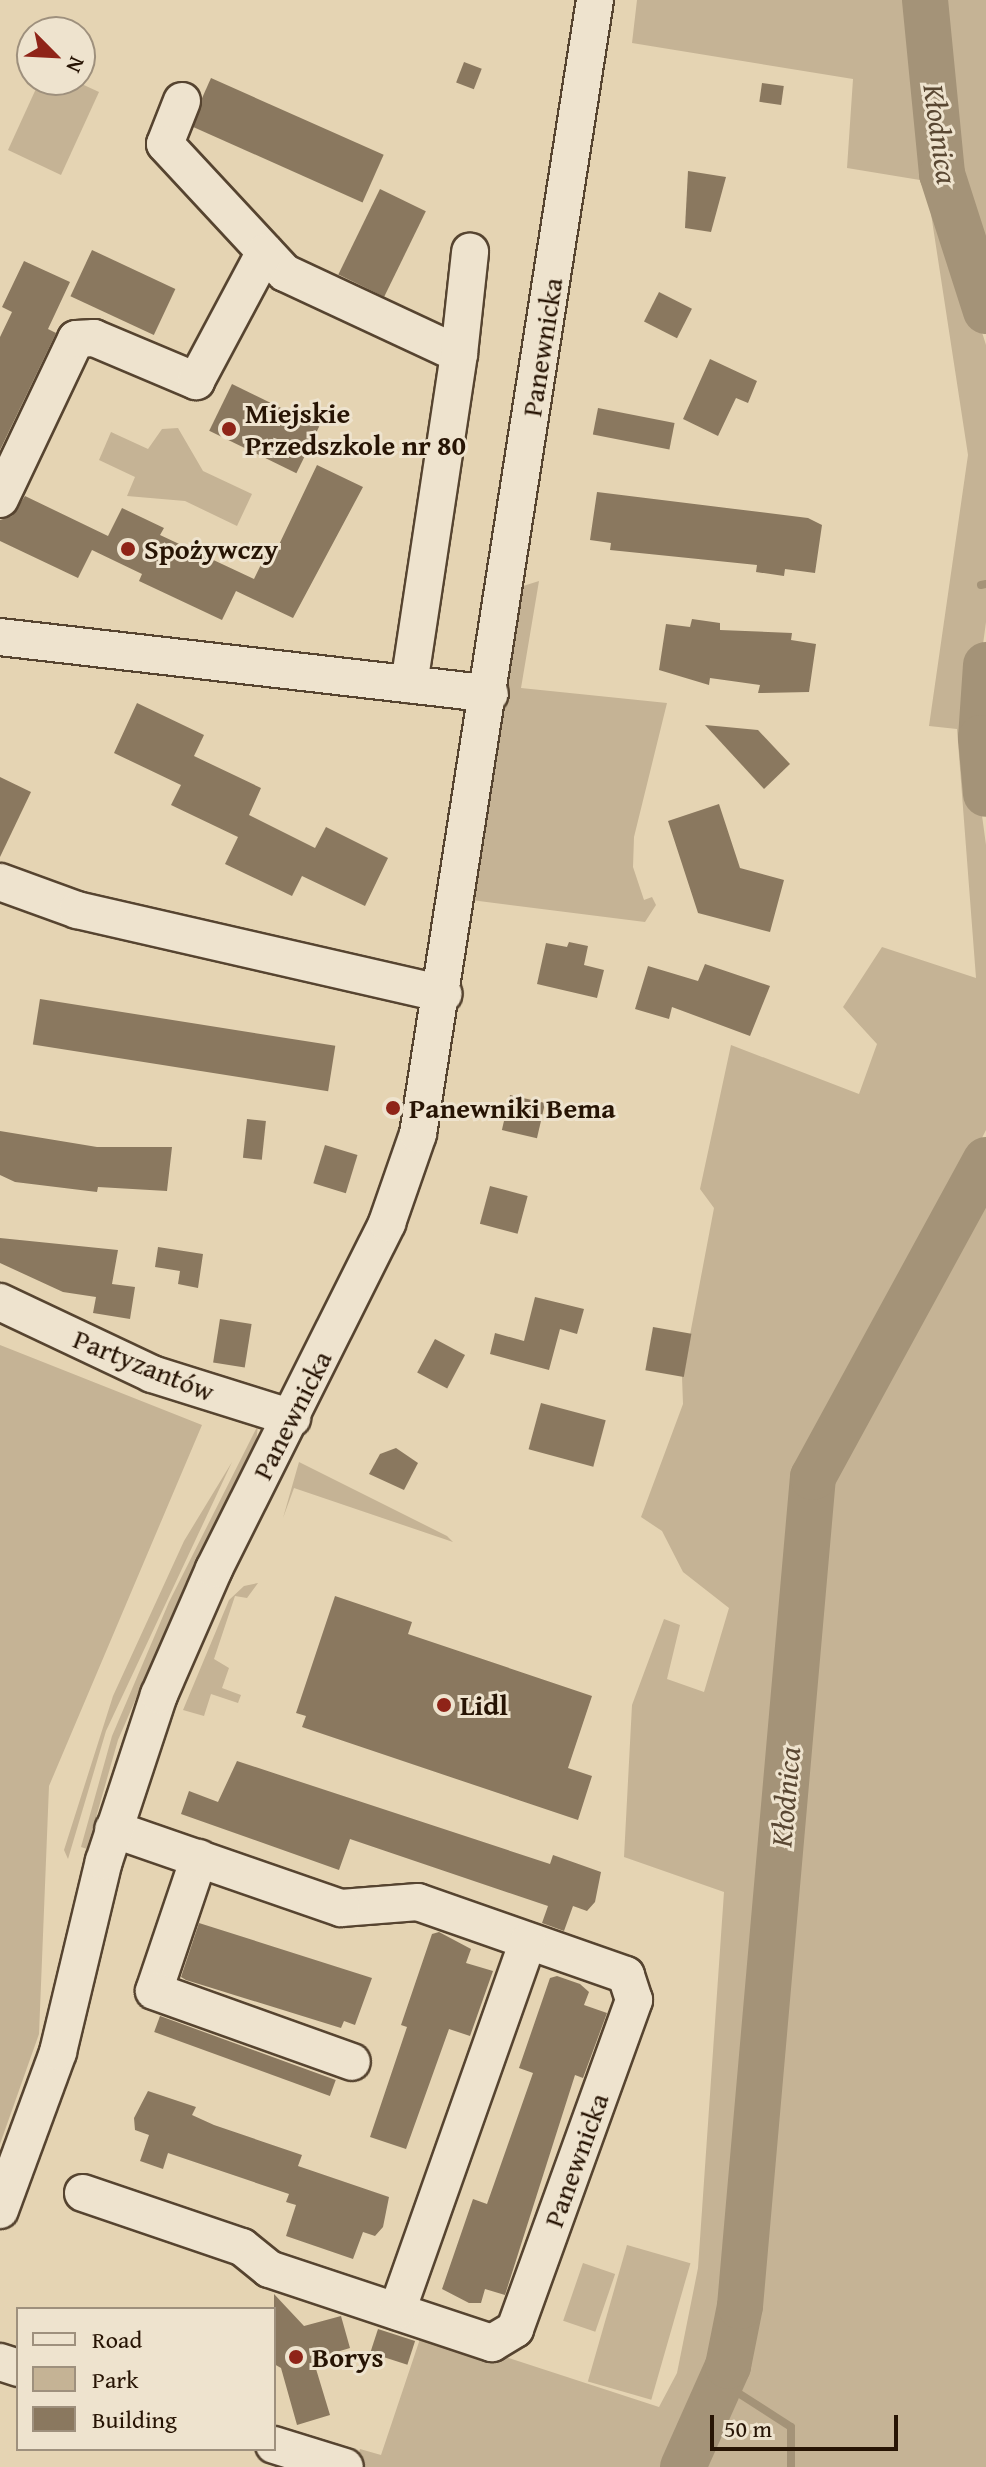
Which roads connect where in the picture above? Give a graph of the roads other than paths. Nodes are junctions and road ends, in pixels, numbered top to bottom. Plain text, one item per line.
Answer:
1 (595, 0) edge
2 (182, 101) dead end
3 (265, 252) junction
4 (470, 252) dead end
5 (459, 354) junction
6 (0, 499) edge
7 (0, 637) edge
8 (409, 684) junction
9 (490, 694) junction
10 (0, 882) edge
11 (444, 994) junction
12 (0, 1302) edge
13 (292, 1418) junction
14 (113, 1829) junction
15 (199, 1858) junction
16 (528, 1942) junction
17 (352, 2062) dead end
18 (83, 2193) dead end
19 (0, 2210) edge
20 (397, 2311) junction
21 (276, 2446) edge
22 (345, 2467) edge

1 - 9 street, Panewnicka
2 - 3 street
3 - 5 street
3 - 6 street
4 - 5 street
5 - 8 street
7 - 8 street
8 - 9 street
9 - 11 street, Panewnicka
10 - 11 street
11 - 13 street, Panewnicka
12 - 13 street, Partyzantów
13 - 14 street, Panewnicka
14 - 15 street, Panewnicka
14 - 19 street, Panewnicka
15 - 16 street, Panewnicka
15 - 17 street
16 - 20 street
16 - 20 street, Panewnicka
18 - 20 street, Panewnicka
21 - 22 street

